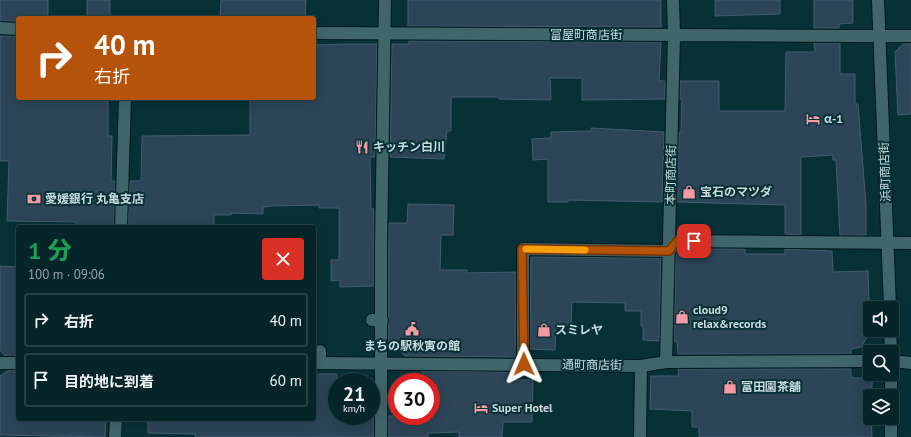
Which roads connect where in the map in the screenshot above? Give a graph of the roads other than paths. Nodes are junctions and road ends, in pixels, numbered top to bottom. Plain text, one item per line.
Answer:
1 (385, 0) edge
2 (673, 0) edge
3 (878, 0) edge
4 (0, 28) edge
5 (16, 29) edge
6 (316, 33) edge
7 (384, 34) junction
8 (674, 35) junction
9 (880, 36) junction
10 (911, 36) edge
11 (125, 100) edge
12 (121, 225) edge
13 (888, 243) junction
14 (911, 243) edge
15 (669, 251) junction
16 (890, 301) edge
17 (318, 359) edge
18 (863, 361) edge
19 (666, 362) junction
20 (899, 362) edge
21 (0, 363) edge
22 (16, 363) edge
23 (383, 363) junction
24 (911, 363) edge
25 (524, 364) junction
26 (641, 366) junction
27 (116, 421) edge
28 (891, 425) edge
29 (115, 437) edge
30 (382, 437) edge
31 (640, 437) edge
32 (891, 437) edge

1 - 7 street
2 - 8 street, 本町商店街
3 - 9 street, 浜町商店街
4 - 5 street
6 - 7 street, 富屋町商店街
7 - 8 street, 富屋町商店街
7 - 23 street
8 - 9 street, 富屋町商店街
8 - 15 street, 本町商店街
9 - 10 street, 富屋町商店街
9 - 13 street, 浜町商店街
11 - 12 street
13 - 14 street
13 - 15 street
13 - 16 street, 浜町商店街
15 - 19 street, 本町商店街
15 - 25 street
17 - 23 street, 通町商店街
18 - 19 street, 通町商店街
19 - 26 street, 通町商店街
20 - 24 street
21 - 22 street
23 - 25 street, 通町商店街
23 - 30 street
25 - 26 street, 通町商店街
26 - 31 street
27 - 29 street
28 - 32 street

